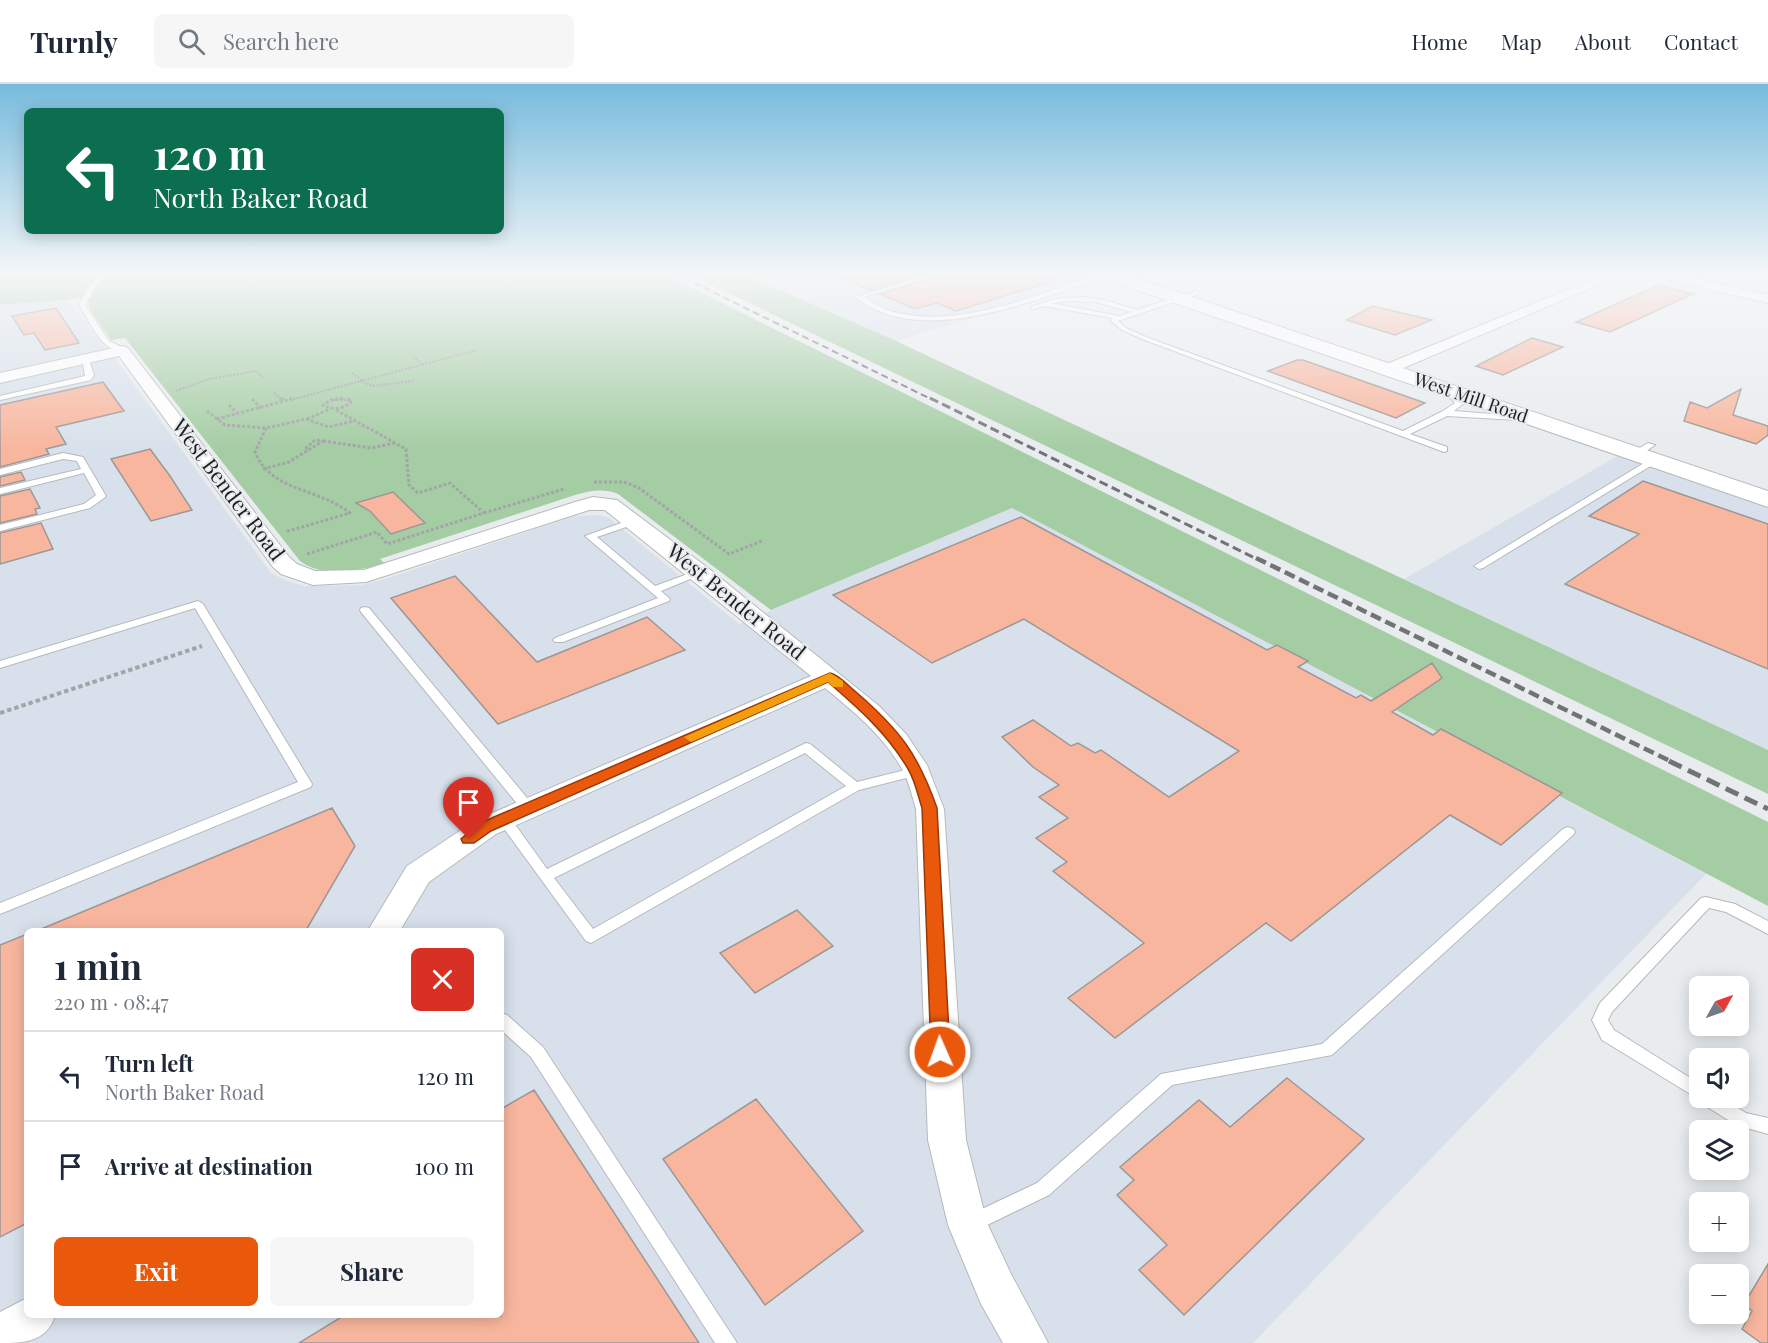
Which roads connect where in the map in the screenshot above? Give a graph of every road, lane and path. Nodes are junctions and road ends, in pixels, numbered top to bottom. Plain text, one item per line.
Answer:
1 (99, 332) edge
2 (1129, 332) edge
3 (1273, 332) edge
4 (1294, 332) edge
5 (1478, 332) edge
6 (477, 350) dead end
7 (123, 351) junction
8 (412, 357) dead end
9 (85, 360) junction
10 (423, 364) junction
11 (1220, 366) junction
12 (1396, 366) junction
13 (352, 373) dead end
14 (1204, 373) dead end
15 (263, 377) dead end
16 (0, 378) edge
17 (362, 381) junction
18 (414, 381) dead end
19 (1447, 390) junction
20 (176, 391) dead end
21 (274, 393) dead end
22 (0, 398) edge
23 (252, 399) dead end
24 (284, 401) junction
25 (229, 405) dead end
26 (261, 408) junction
27 (332, 409) junction
28 (207, 411) dead end
29 (1446, 413) junction
30 (238, 414) junction
31 (217, 419) junction
32 (306, 419) junction
33 (354, 421) junction
34 (1540, 421) junction
35 (266, 428) junction
36 (1403, 434) junction
37 (395, 443) junction
38 (1444, 448) dead end
39 (1647, 453) junction
40 (262, 469) junction
41 (86, 470) junction
42 (0, 472) edge
43 (1768, 484) edge
44 (0, 490) edge
45 (1768, 499) edge
46 (634, 521) junction
47 (0, 528) edge
48 (264, 538) junction
49 (304, 555) dead end
50 (1479, 566) dead end
51 (700, 573) junction
52 (654, 590) junction
53 (365, 610) dead end
54 (220, 640) junction
55 (559, 640) dead end
56 (0, 665) edge
57 (830, 677) junction
58 (0, 713) edge
59 (917, 771) junction
60 (855, 787) junction
61 (516, 814) junction
62 (1568, 832) dead end
63 (545, 876) junction
64 (0, 909) edge
65 (384, 928) edge
66 (1768, 928) edge
67 (504, 1023) edge
68 (1689, 1086) edge
69 (1723, 1108) edge
70 (1768, 1126) edge
71 (968, 1225) junction
72 (31, 1318) edge
73 (0, 1336) edge
74 (727, 1343) edge
75 (1026, 1343) edge

1 - 7 lane
2 - 11 lane
3 - 12 main road, West Mill Road
4 - 12 main road, West Mill Road
5 - 12 street
6 - 10 path
7 - 9 street
7 - 48 street, West Bender Road
8 - 10 path
9 - 16 street
9 - 22 lane
10 - 17 path
11 - 14 lane
11 - 36 lane
12 - 19 main road, West Mill Road
12 - 39 main road, West Mill Road
13 - 17 path
15 - 20 path
17 - 18 path
17 - 24 path
19 - 29 lane
19 - 34 main road, West Mill Road
21 - 24 path
23 - 26 path
24 - 26 path
25 - 30 path
26 - 30 path
27 - 27 path
27 - 32 path
27 - 33 path
28 - 31 path
29 - 34 lane
29 - 36 lane
30 - 31 path
31 - 35 path
32 - 33 path
32 - 35 path
33 - 37 path
34 - 39 main road, West Mill Road
35 - 40 path
36 - 38 lane
37 - 40 path
37 - 49 path
39 - 43 main road, West Mill Road
39 - 45 main road, West Mill Road
39 - 50 lane
40 - 48 path
41 - 42 lane
41 - 44 lane
41 - 47 lane
46 - 48 street, West Bender Road
46 - 51 street, West Bender Road
46 - 52 lane
51 - 52 lane
51 - 57 street, West Bender Road
52 - 55 lane
53 - 61 lane
54 - 56 lane
54 - 58 path
54 - 64 lane
57 - 59 street, West Bender Road
57 - 61 street
59 - 60 lane
59 - 71 street, West Bender Road
60 - 63 lane
60 - 63 lane
61 - 63 lane
61 - 65 street
62 - 71 lane
66 - 68 lane
67 - 74 lane
69 - 70 lane
71 - 75 street, West Bender Road
72 - 73 street

